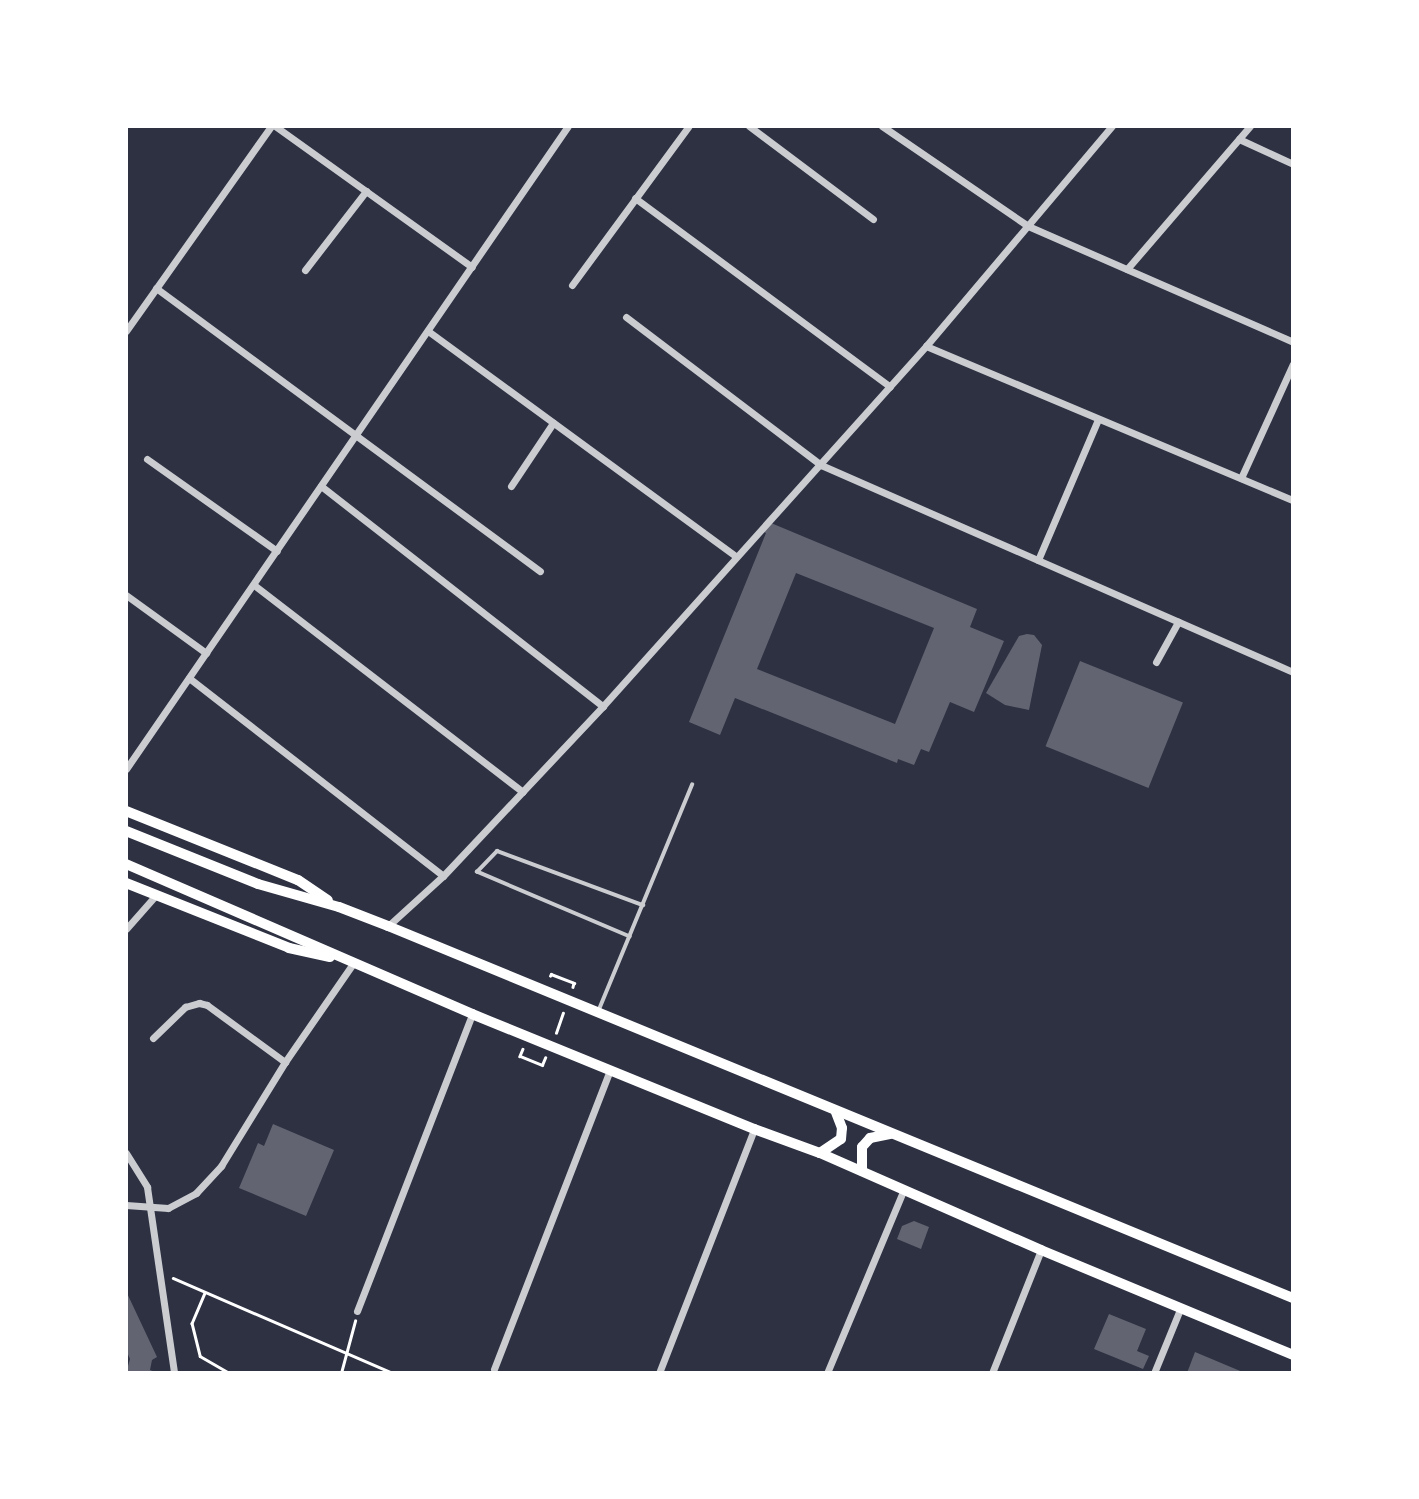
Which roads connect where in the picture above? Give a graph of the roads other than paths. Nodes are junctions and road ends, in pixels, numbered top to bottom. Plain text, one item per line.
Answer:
1 (273, 126) edge
2 (568, 126) edge
3 (689, 126) edge
4 (749, 126) edge
5 (882, 126) edge
6 (1112, 126) edge
7 (1251, 126) edge
8 (1239, 139) junction
9 (1293, 164) edge
10 (366, 191) junction
11 (635, 198) junction
12 (873, 219) dead end
13 (1028, 226) junction
14 (472, 267) junction
15 (1127, 269) junction
16 (305, 270) dead end
17 (572, 285) dead end
18 (156, 288) junction
19 (626, 317) dead end
20 (126, 331) edge
21 (428, 331) junction
22 (1293, 342) edge
23 (926, 346) junction
24 (1293, 364) edge
25 (890, 387) junction
26 (1098, 419) junction
27 (553, 424) junction
28 (356, 435) junction
29 (147, 458) dead end
30 (821, 465) junction
31 (1241, 478) junction
32 (321, 486) junction
33 (511, 486) dead end
34 (1293, 500) edge
35 (277, 551) junction
36 (735, 556) junction
37 (1038, 560) junction
38 (540, 571) dead end
39 (254, 584) junction
40 (126, 596) edge
41 (1178, 622) junction
42 (206, 653) junction
43 (1156, 662) dead end
44 (1293, 672) edge
45 (189, 678) junction
46 (603, 706) junction
47 (126, 769) edge
48 (692, 785) dead end
49 (523, 792) junction
50 (126, 811) edge
51 (126, 831) edge
52 (126, 864) edge
53 (443, 876) junction
54 (126, 883) edge
55 (156, 895) junction
56 (643, 905) junction
57 (339, 907) junction
58 (388, 926) junction
59 (126, 929) edge
60 (630, 937) junction
61 (354, 962) junction
62 (472, 1014) junction
63 (598, 1014) junction
64 (153, 1038) dead end
65 (285, 1062) junction
66 (610, 1070) junction
67 (836, 1112) junction
68 (754, 1129) junction
69 (890, 1134) junction
70 (126, 1153) edge
71 (820, 1153) junction
72 (862, 1171) junction
73 (903, 1191) junction
74 (126, 1205) edge
75 (151, 1209) junction
76 (1041, 1250) junction
77 (1293, 1298) edge
78 (1181, 1307) junction
79 (358, 1311) road end
80 (1293, 1354) edge
81 (494, 1369) dead end
82 (174, 1373) edge
83 (659, 1373) edge
84 (827, 1373) edge
85 (992, 1373) edge
86 (1154, 1373) edge

1 - 10 street
1 - 18 street
2 - 14 street
3 - 11 street
4 - 12 street
5 - 13 street
6 - 13 street
7 - 8 street
8 - 9 street
8 - 15 street
10 - 14 street
10 - 16 street
11 - 17 street
11 - 25 street
13 - 15 street
13 - 23 street
14 - 21 street
15 - 22 street
18 - 20 street
18 - 28 street
19 - 30 street
21 - 27 street
21 - 28 street
23 - 25 street
23 - 26 street
24 - 31 street
25 - 30 street
26 - 31 street
26 - 37 street
27 - 33 street
27 - 36 street
28 - 32 street
28 - 38 street
29 - 35 street
30 - 36 street
30 - 37 street
31 - 34 street
32 - 35 street
32 - 46 street
35 - 39 street
36 - 46 street
37 - 41 street
39 - 42 street
39 - 49 street
40 - 42 street
41 - 43 street
41 - 44 street
42 - 45 street
45 - 47 street
45 - 53 street
46 - 49 street
48 - 56 lane
49 - 53 street
50 - 57 main road
51 - 57 main road
52 - 61 main road
53 - 58 street
54 - 55 main road
55 - 59 street
55 - 61 main road
56 - 60 lane
56 - 60 lane
57 - 58 main road
58 - 63 main road
60 - 63 lane
61 - 62 main road
61 - 65 street
62 - 66 main road
62 - 79 street
63 - 67 main road
64 - 65 street
65 - 75 street
66 - 68 main road
66 - 81 street
67 - 69 main road
67 - 71 main road
68 - 71 main road
68 - 83 street
69 - 72 main road
69 - 77 main road
70 - 75 street
71 - 72 main road
72 - 73 main road
73 - 76 main road
73 - 84 street
74 - 75 street
75 - 82 street
76 - 78 main road
76 - 85 street
78 - 80 main road
78 - 86 street

